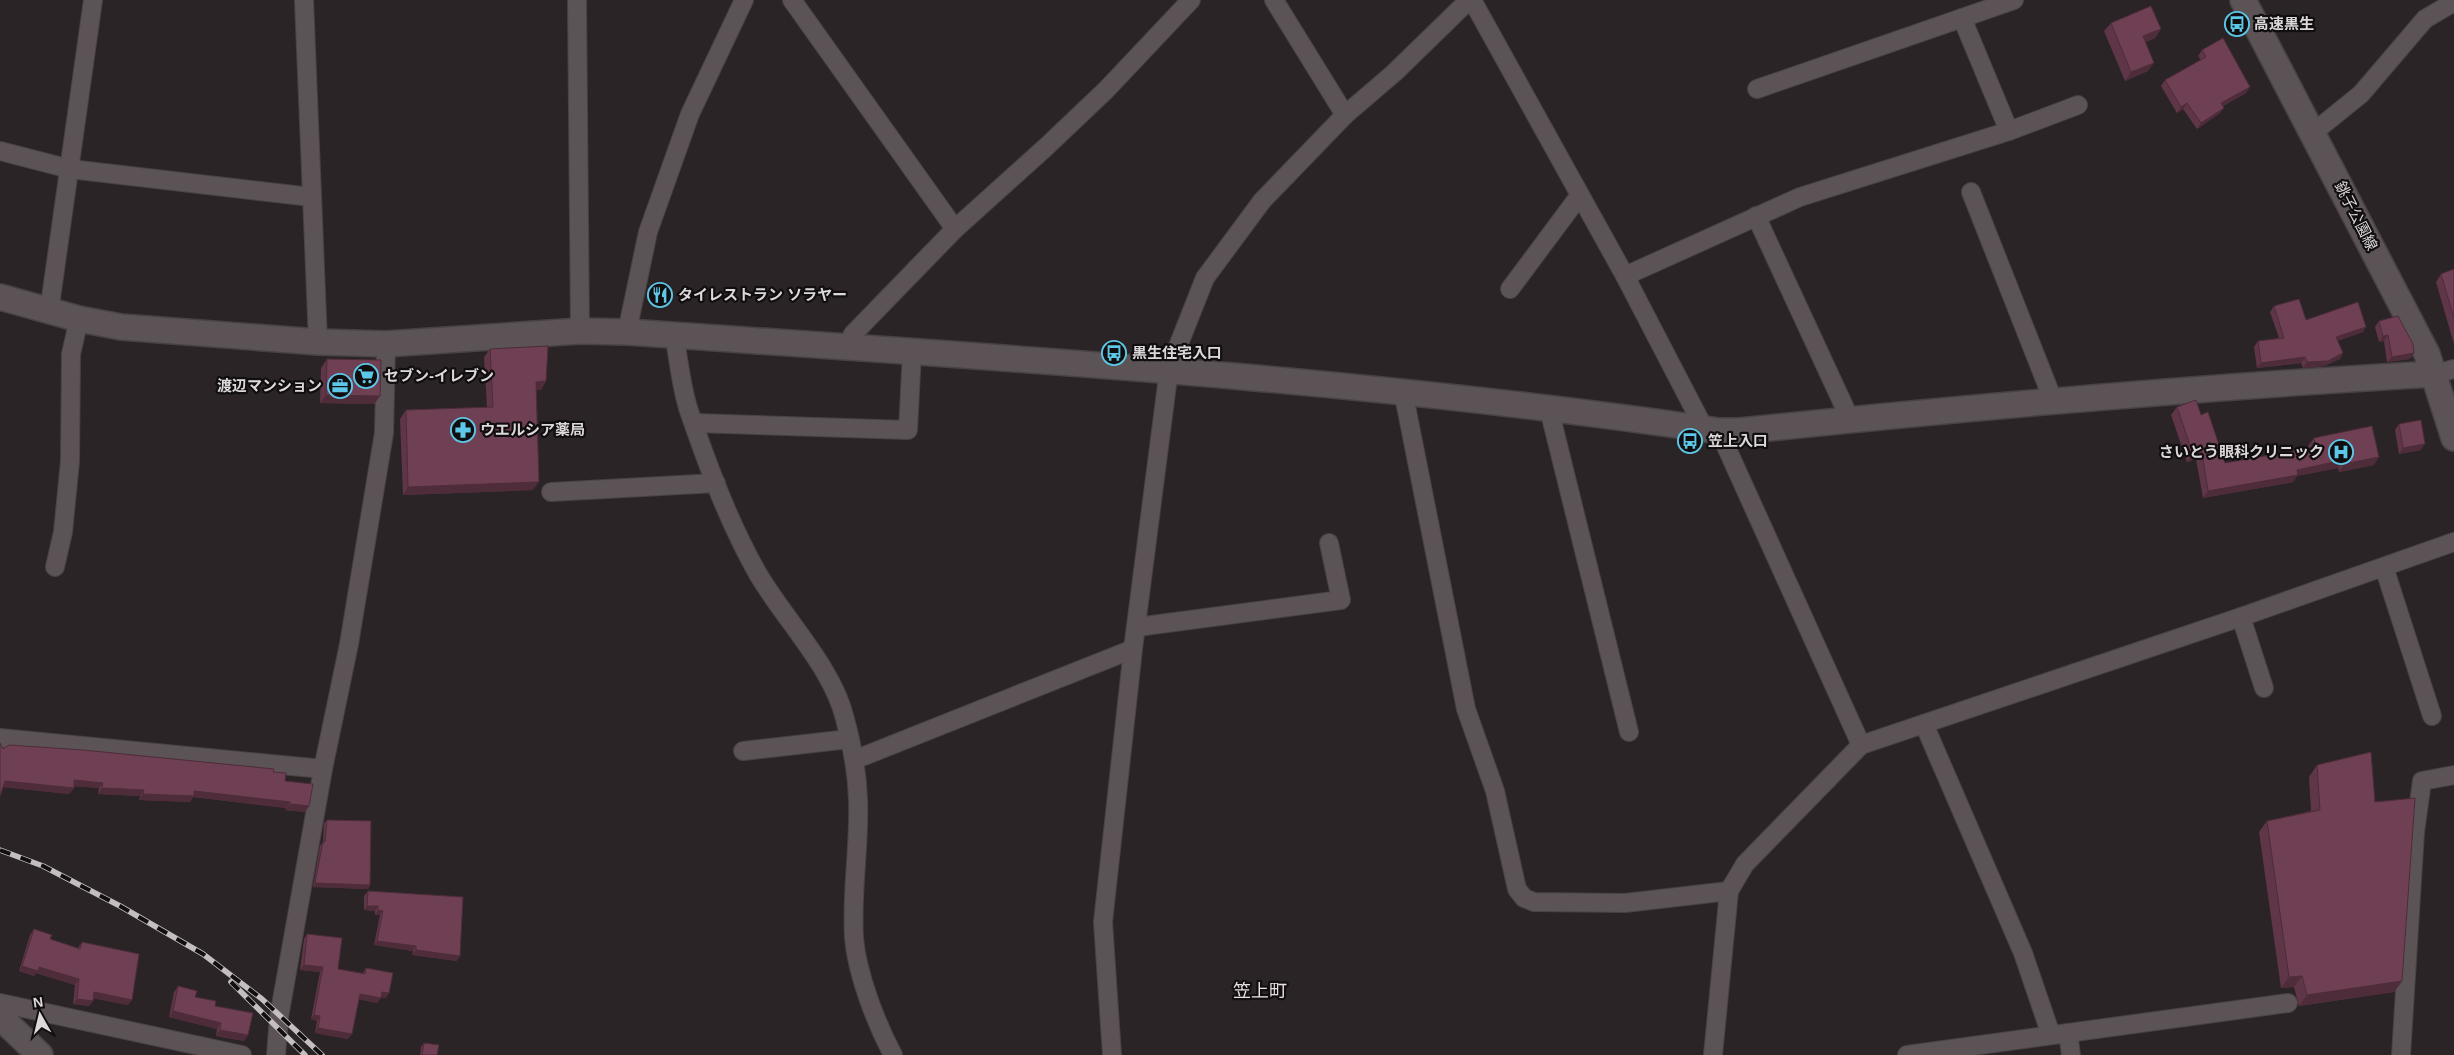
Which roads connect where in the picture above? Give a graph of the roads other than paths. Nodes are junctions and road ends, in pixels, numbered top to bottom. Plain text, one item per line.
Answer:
1 (93, 0) edge
2 (304, 0) edge
3 (577, 0) edge
4 (744, 0) edge
5 (792, 0) edge
6 (1191, 0) edge
7 (1274, 0) edge
8 (1471, 0) edge
9 (2014, 0) edge
10 (2243, 0) edge
11 (2454, 2) edge
12 (1962, 18) junction
13 (1757, 90) dead end
14 (2078, 105) dead end
15 (1345, 115) junction
16 (2009, 131) junction
17 (2314, 132) junction
18 (0, 152) edge
19 (70, 169) junction
20 (1971, 192) dead end
21 (1580, 195) junction
22 (311, 197) junction
23 (1756, 216) junction
24 (955, 229) junction
25 (1625, 276) junction
26 (1510, 289) dead end
27 (0, 297) edge
28 (49, 312) junction
29 (79, 320) junction
30 (580, 331) junction
31 (627, 332) junction
32 (674, 335) junction
33 (318, 342) junction
34 (386, 344) junction
35 (846, 348) junction
36 (912, 352) junction
37 (1170, 369) junction
38 (2444, 371) edge
39 (1403, 391) junction
40 (2053, 400) junction
41 (1549, 409) junction
42 (1850, 420) junction
43 (695, 423) junction
44 (1711, 429) junction
45 (2454, 438) edge
46 (716, 483) junction
47 (551, 492) dead end
48 (2454, 542) edge
49 (1329, 543) dead end
50 (55, 567) dead end
51 (2384, 567) junction
52 (2241, 618) junction
53 (1137, 627) junction
54 (1133, 650) junction
55 (2264, 688) dead end
56 (2432, 716) dead end
57 (1924, 724) junction
58 (1629, 732) dead end
59 (0, 738) edge
60 (849, 739) junction
61 (1862, 745) junction
62 (743, 751) dead end
63 (854, 760) junction
64 (323, 769) junction
65 (2454, 775) edge
66 (1729, 891) junction
67 (2288, 1002) dead end
68 (0, 1003) edge
69 (0, 1017) edge
70 (2060, 1034) junction
71 (40, 1055) edge
72 (242, 1055) edge
73 (276, 1055) edge
74 (893, 1055) edge
75 (1112, 1055) edge
76 (1713, 1055) edge
77 (1907, 1055) edge
78 (2071, 1055) edge
79 (2401, 1055) edge

1 - 19 street
2 - 22 street
3 - 30 street
4 - 31 street
5 - 24 street
6 - 24 street
7 - 15 street
8 - 15 street
8 - 21 street
9 - 12 street
10 - 17 street, 銚子公園線
11 - 17 street
12 - 13 street
12 - 16 street
14 - 16 street
15 - 37 street
16 - 23 street
17 - 38 street, 銚子公園線
18 - 19 street
19 - 22 street
19 - 28 street
20 - 40 street
21 - 25 street
21 - 26 street
22 - 33 street
23 - 25 street
23 - 42 street
24 - 35 street
25 - 44 street
27 - 28 street
28 - 29 street
29 - 33 street
29 - 50 street
30 - 31 street
30 - 34 street
31 - 32 street
32 - 35 street
32 - 43 street
33 - 34 street
34 - 64 street
35 - 36 street
36 - 37 street
36 - 43 street
37 - 39 street
37 - 53 street
38 - 40 street
38 - 45 street, 銚子公園線
39 - 41 street
39 - 66 street
40 - 42 street
41 - 44 street
41 - 58 street
42 - 44 street
43 - 46 street
44 - 61 street
46 - 47 street
46 - 60 street
48 - 51 street
49 - 53 street
51 - 52 street
51 - 56 street
52 - 55 street
52 - 57 street
53 - 54 street
54 - 63 street
54 - 75 street
57 - 61 street
57 - 70 street
59 - 64 street
60 - 62 street
60 - 63 street
61 - 66 street
63 - 74 street
64 - 73 street
65 - 79 street
66 - 76 street
67 - 70 street
68 - 72 street
69 - 71 street
70 - 77 street
70 - 78 street

